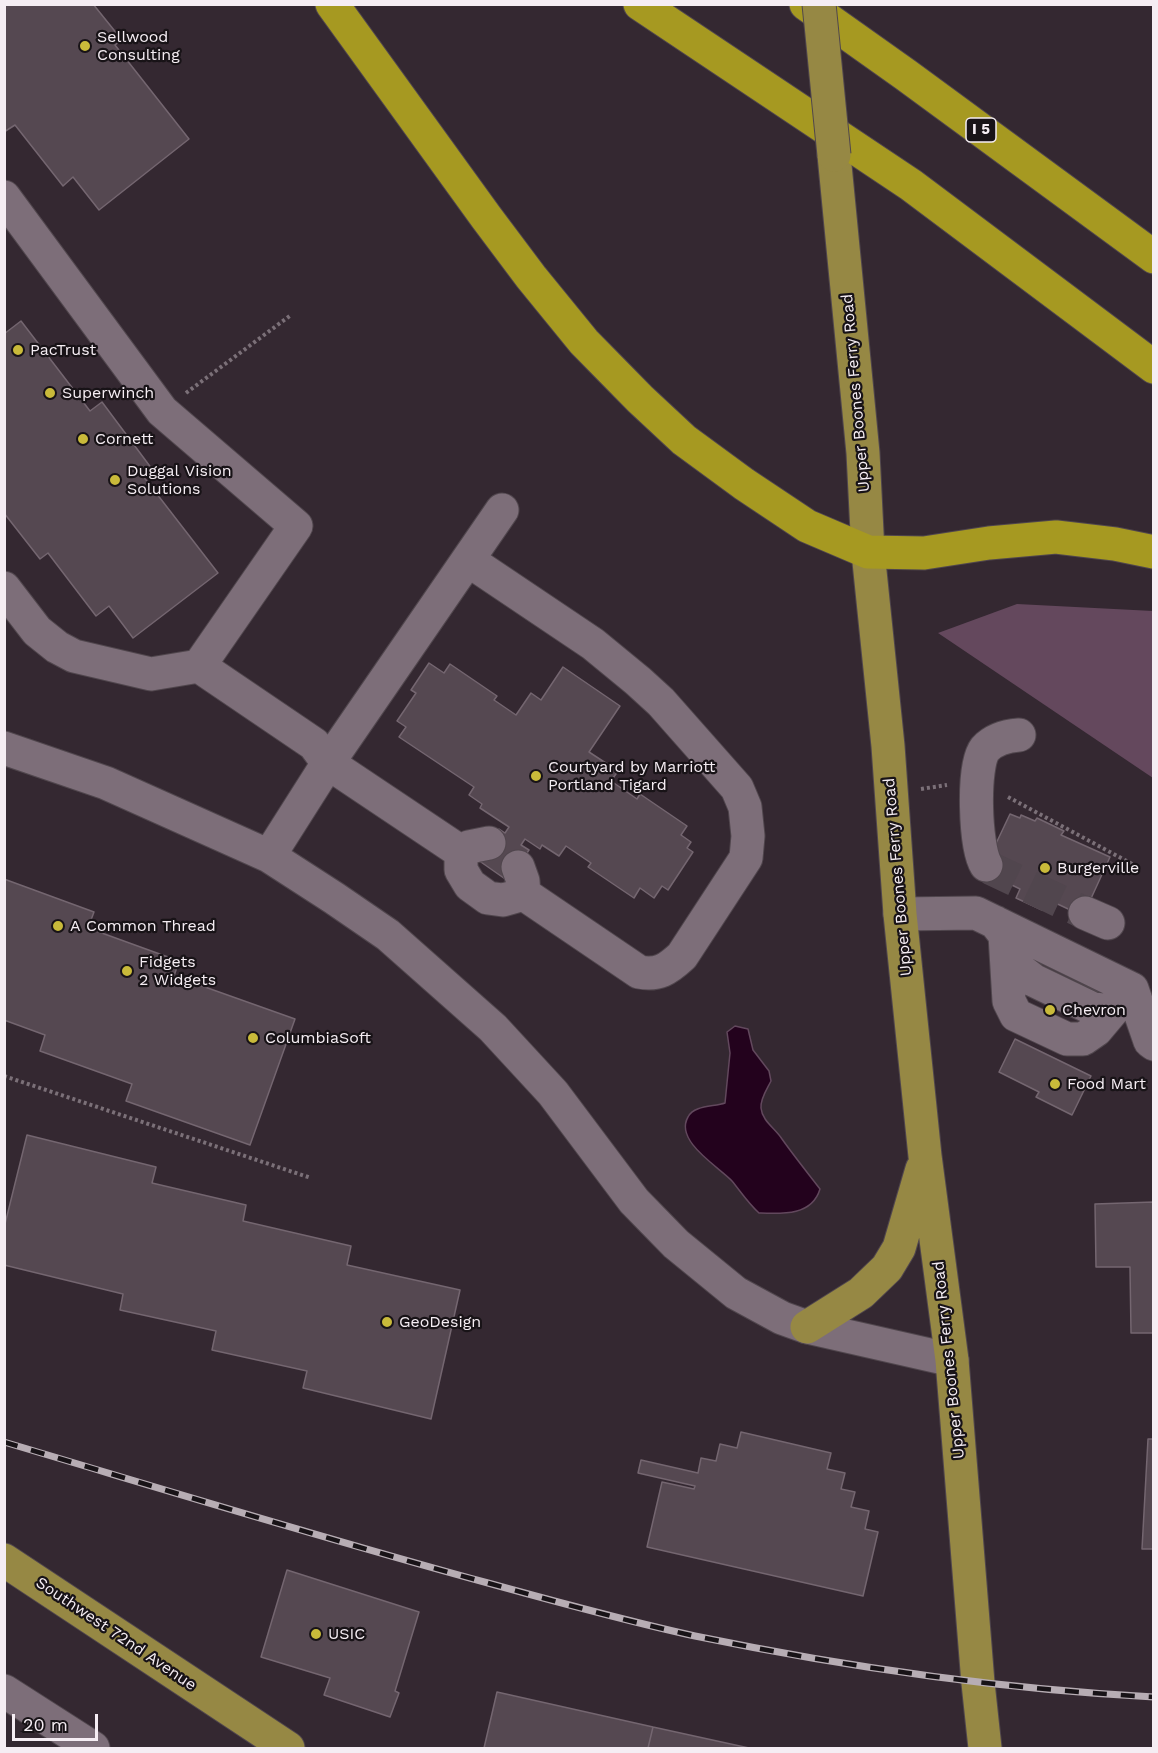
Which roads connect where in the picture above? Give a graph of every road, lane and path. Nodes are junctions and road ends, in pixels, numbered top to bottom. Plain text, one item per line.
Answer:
1 (332, 4) edge
2 (640, 4) edge
3 (806, 4) edge
4 (819, 4) edge
5 (4, 197) edge
6 (1154, 257) edge
7 (291, 315) dead end
8 (1154, 367) edge
9 (162, 411) junction
10 (502, 510) dead end
11 (868, 552) junction
12 (1154, 552) edge
13 (468, 560) junction
14 (4, 588) edge
15 (199, 666) junction
16 (1019, 735) dead end
17 (4, 748) edge
18 (328, 763) junction
19 (976, 784) junction
20 (891, 794) junction
21 (269, 856) junction
22 (986, 865) dead end
23 (1134, 865) dead end
24 (900, 914) junction
25 (995, 922) junction
26 (1122, 1000) junction
27 (1154, 1044) edge
28 (4, 1076) edge
29 (925, 1156) junction
30 (311, 1178) dead end
31 (807, 1327) junction
32 (952, 1360) junction
33 (4, 1560) edge
34 (4, 1691) edge
35 (93, 1749) edge
36 (288, 1749) edge
37 (985, 1749) edge

1 - 11 highway
2 - 8 highway
3 - 6 highway, I 5
4 - 11 main road, Upper Boones Ferry Road, bridge
5 - 9 street
7 - 9 path
9 - 15 street
10 - 13 street
11 - 12 highway
11 - 20 main road, Upper Boones Ferry Road
13 - 18 street
13 - 18 street
14 - 15 street
15 - 18 street
16 - 19 street
17 - 21 street
18 - 21 street
19 - 20 path
19 - 22 street
19 - 23 path
20 - 24 main road, Upper Boones Ferry Road
21 - 31 street
24 - 25 street
24 - 29 main road, Upper Boones Ferry Road
25 - 26 street
25 - 26 street
26 - 27 street
28 - 30 path
29 - 31 main road
29 - 32 main road, Upper Boones Ferry Road
31 - 32 street
32 - 37 main road, Upper Boones Ferry Road
33 - 36 main road, Southwest 72nd Avenue
34 - 35 street

